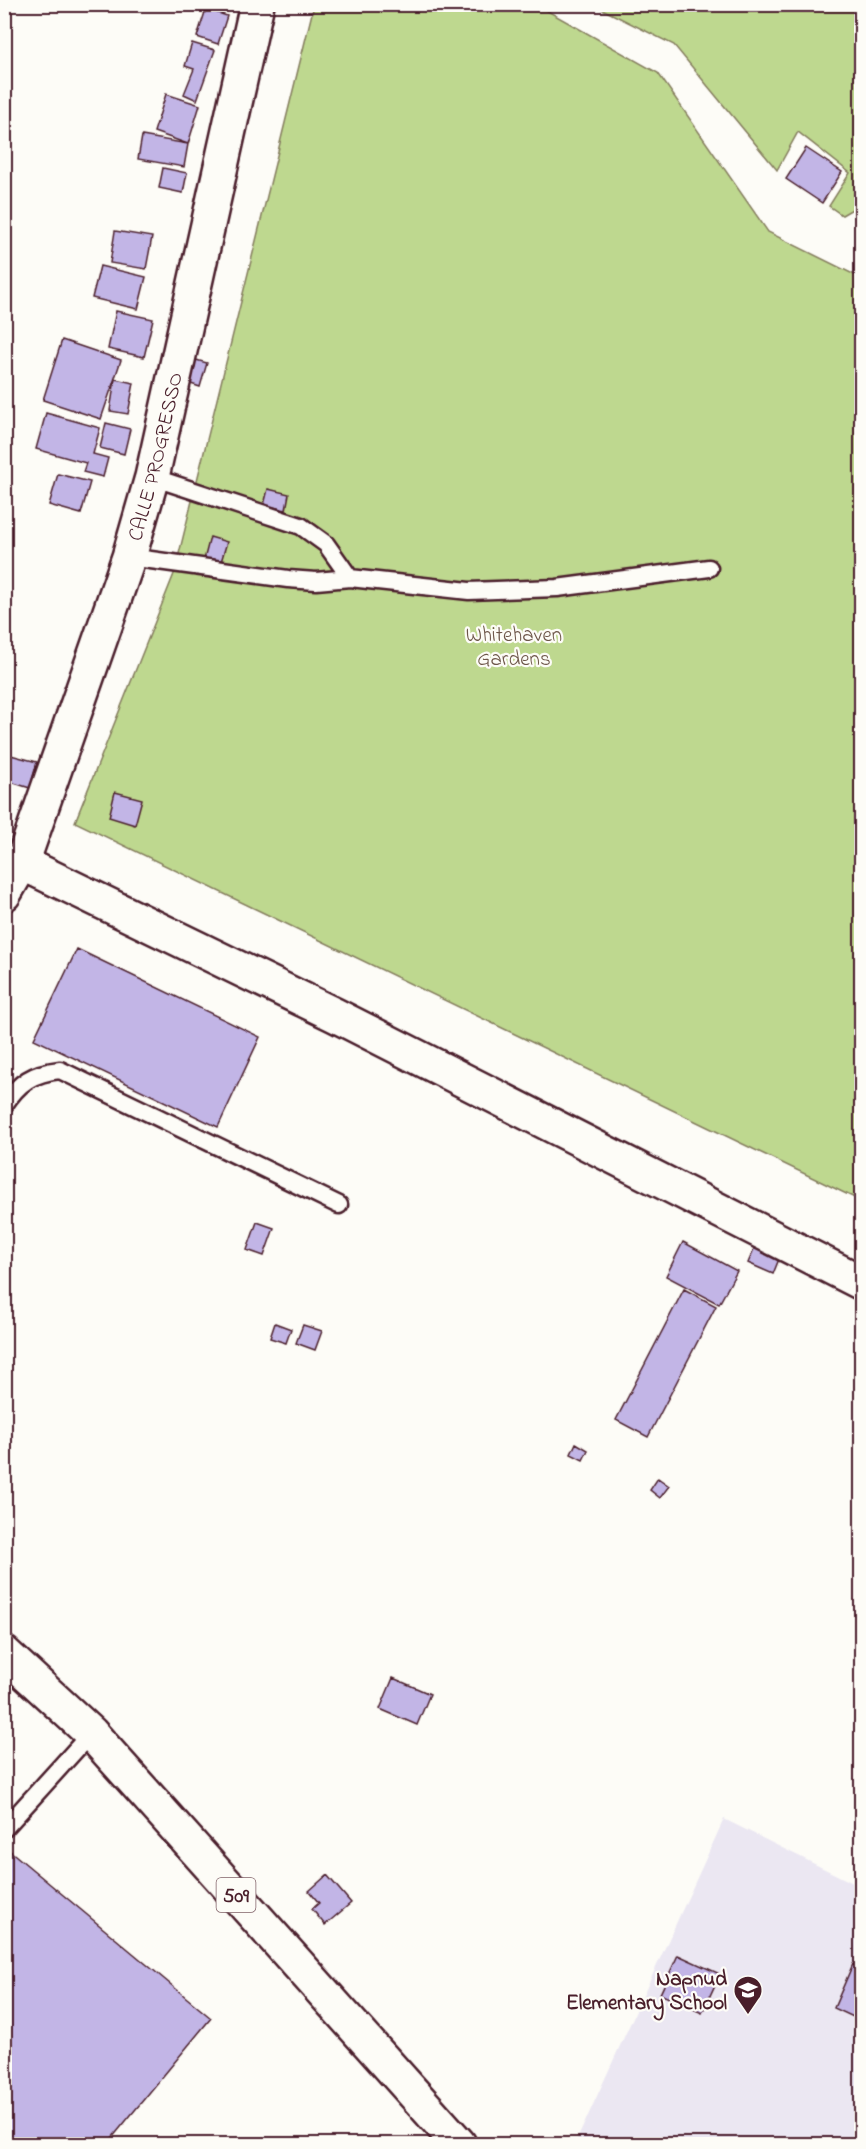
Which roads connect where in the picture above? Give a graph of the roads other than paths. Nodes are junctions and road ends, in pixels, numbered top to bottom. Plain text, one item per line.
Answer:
1 (257, 4) edge
2 (152, 477) junction
3 (129, 556) junction
4 (709, 568) dead end
5 (350, 578) junction
6 (22, 863) junction
7 (4, 894) edge
8 (4, 1105) edge
9 (339, 1205) dead end
10 (861, 1283) edge
11 (4, 1653) edge
12 (91, 1733) junction
13 (4, 1829) edge
14 (459, 2145) edge

1 - 2 main road, CALLE PROGRESSO
2 - 3 main road, CALLE PROGRESSO
2 - 5 lane
3 - 5 lane
3 - 6 main road, CALLE PROGRESSO
4 - 5 lane
6 - 7 main road, CALLE PROGRESSO
6 - 10 main road
8 - 9 lane
11 - 12 main road, 509
12 - 13 lane
12 - 14 main road, 509

